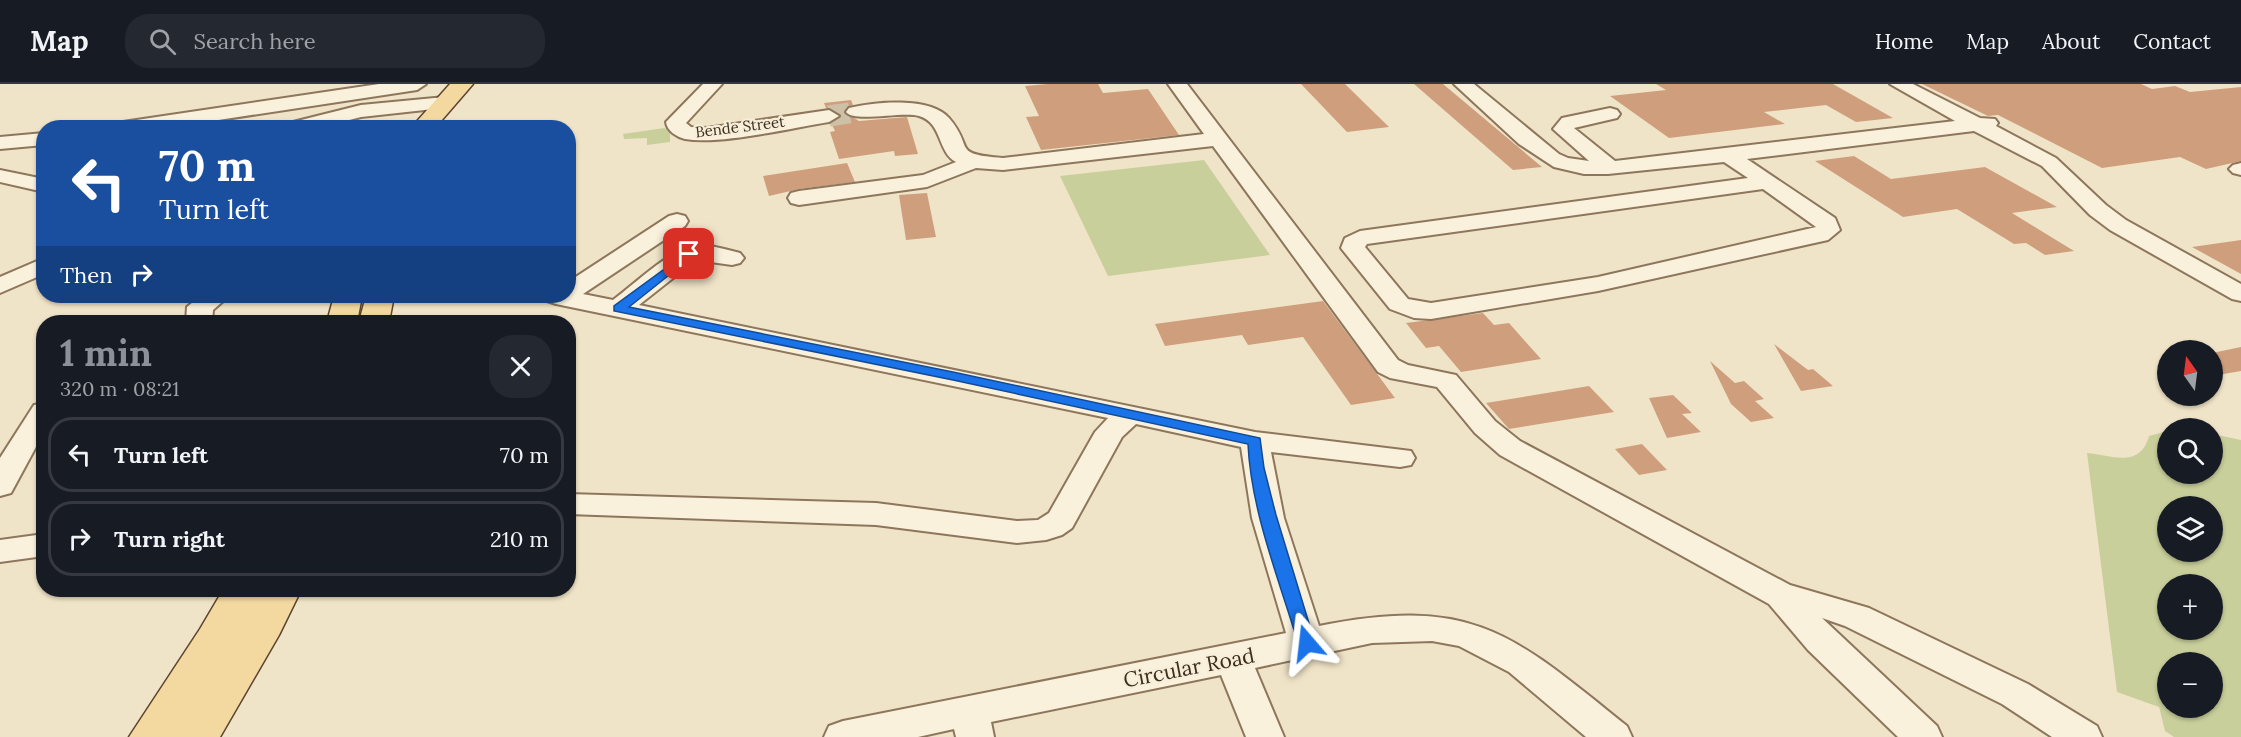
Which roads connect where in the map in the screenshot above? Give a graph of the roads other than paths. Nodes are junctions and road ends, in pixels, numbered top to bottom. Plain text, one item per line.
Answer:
1 (417, 84) edge
2 (462, 84) edge
3 (484, 84) edge
4 (713, 84) edge
5 (1177, 84) edge
6 (1463, 84) edge
7 (1899, 84) edge
8 (1912, 84) edge
9 (444, 103) junction
10 (856, 112) tunnel mouth
11 (1610, 114) dead end
12 (828, 116) tunnel mouth
13 (161, 120) edge
14 (324, 120) edge
15 (430, 120) edge
16 (453, 120) edge
17 (1983, 123) junction
18 (36, 140) edge
19 (1217, 140) junction
20 (0, 143) edge
21 (1728, 155) junction
22 (974, 162) junction
23 (1609, 167) junction
24 (0, 176) edge
25 (1769, 182) junction
26 (36, 184) edge
27 (799, 198) dead end
28 (677, 221) dead end
29 (732, 258) dead end
30 (36, 269) edge
31 (2241, 280) edge
32 (0, 286) edge
33 (576, 287) edge
34 (2241, 294) edge
35 (576, 298) edge
36 (206, 303) edge
37 (619, 308) junction
38 (198, 315) edge
39 (1130, 414) junction
40 (36, 422) edge
41 (1255, 441) junction
42 (1400, 458) dead end
43 (0, 486) edge
44 (576, 504) edge
45 (36, 546) edge
46 (0, 551) edge
47 (1781, 596) junction
48 (238, 597) edge
49 (278, 597) edge
50 (1307, 643) junction
51 (1233, 659) junction
52 (972, 724) edge
53 (152, 737) edge
54 (196, 737) edge
55 (843, 737) edge
56 (1265, 737) edge
57 (1613, 737) edge
58 (1923, 737) edge
59 (2083, 737) edge

1 - 13 street
2 - 9 main road
3 - 16 main road
4 - 12 street, Bende Street
5 - 19 street
6 - 23 street
7 - 17 street
8 - 17 street
9 - 14 street
9 - 15 main road
10 - 22 street
11 - 23 street
17 - 21 street
17 - 31 street
17 - 34 street
18 - 20 street
19 - 22 street
19 - 47 street
21 - 23 street
21 - 25 street
22 - 27 street
24 - 26 street
25 - 25 street
28 - 33 street
29 - 37 street
30 - 32 street
35 - 37 street
36 - 38 street
37 - 39 street
39 - 41 street
39 - 44 street
40 - 43 street
41 - 42 street
41 - 50 street
45 - 46 street
47 - 58 street
47 - 59 street
48 - 53 main road
49 - 54 main road
50 - 51 street, Circular Road
50 - 57 street, Circular Road
51 - 52 street, Circular Road
51 - 56 street
52 - 55 street, Circular Road

